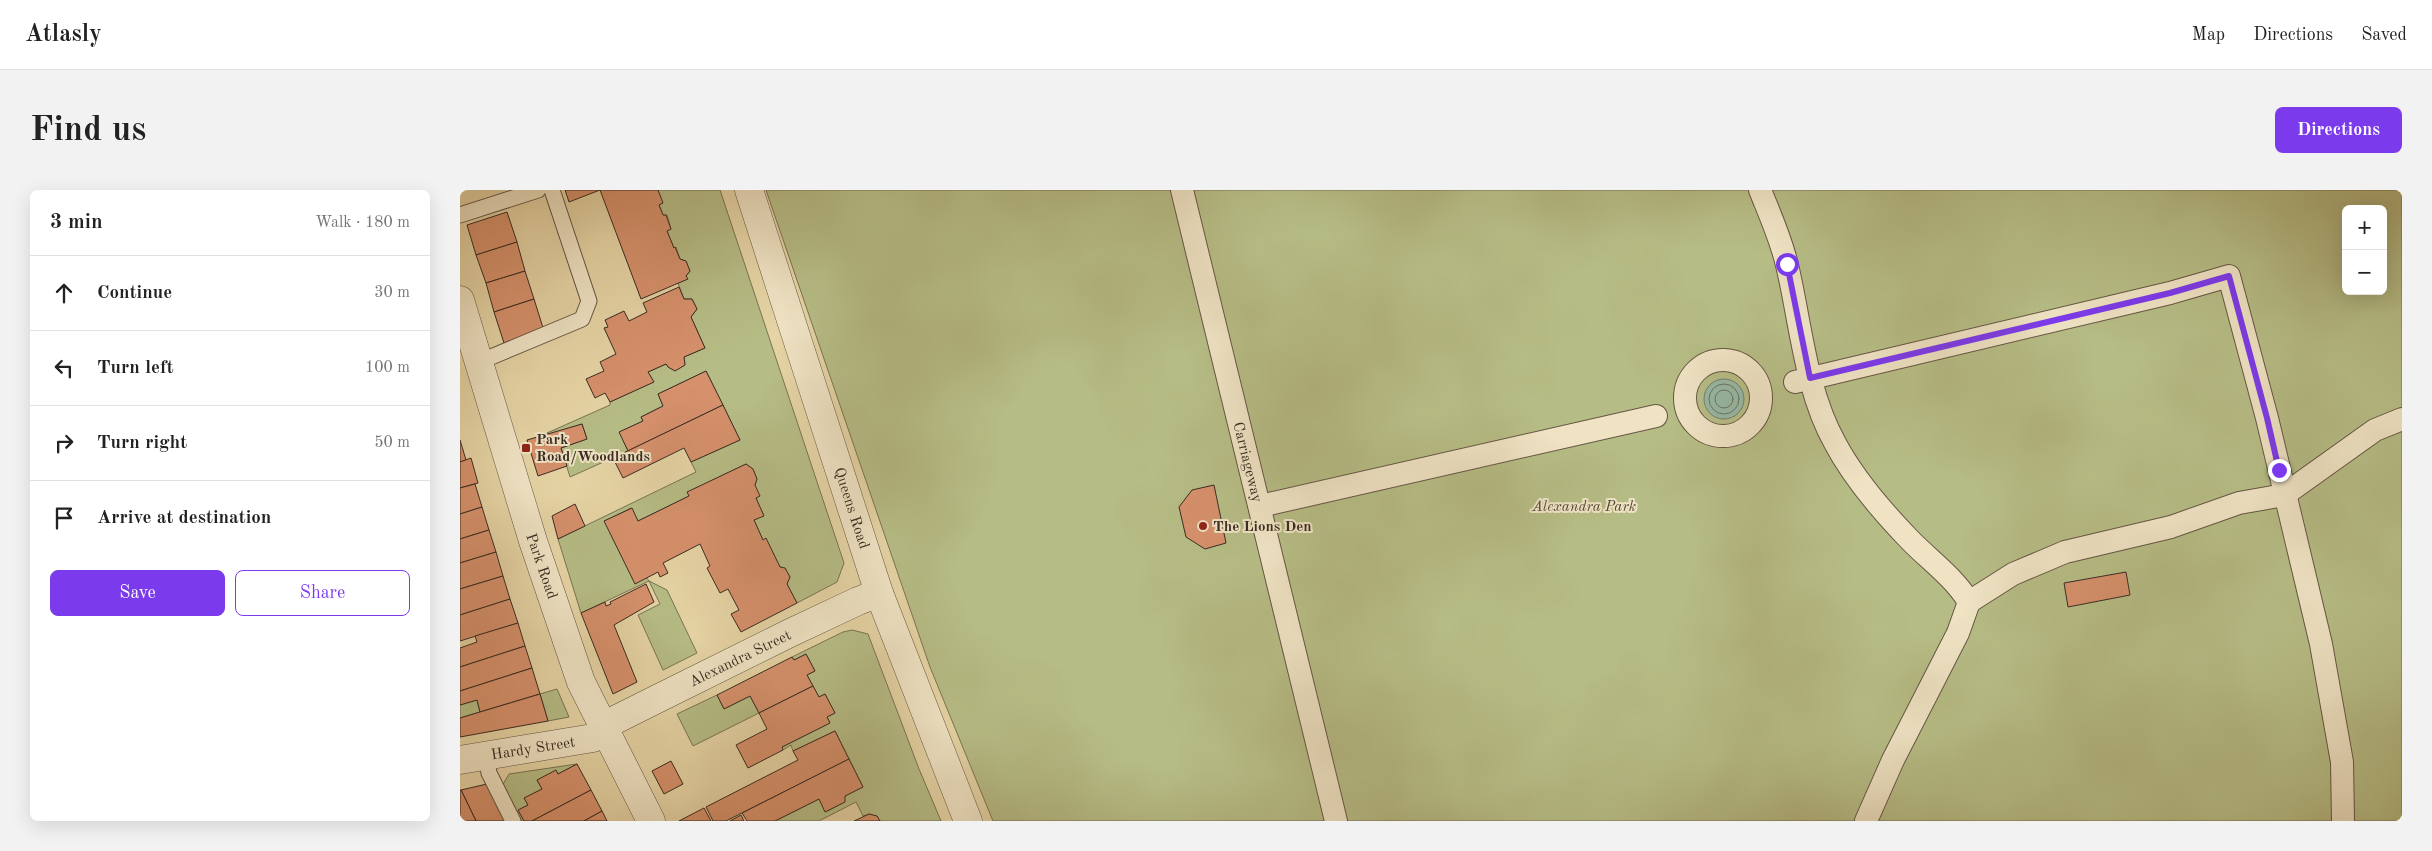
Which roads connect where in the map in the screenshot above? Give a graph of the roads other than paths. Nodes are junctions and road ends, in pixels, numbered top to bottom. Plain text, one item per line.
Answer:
1 (538, 190) edge
2 (552, 190) edge
3 (749, 190) edge
4 (1182, 190) edge
5 (1760, 190) edge
6 (460, 215) edge
7 (460, 300) edge
8 (479, 362) junction
9 (1786, 384) junction
10 (1668, 413) junction
11 (2402, 419) edge
12 (2284, 495) junction
13 (1260, 506) junction
14 (879, 593) junction
15 (1968, 602) junction
16 (604, 730) junction
17 (473, 758) edge
18 (513, 821) edge
19 (651, 821) edge
20 (968, 821) edge
21 (1336, 821) edge
22 (1866, 821) edge
23 (2343, 821) edge

1 - 6 lane
2 - 8 lane
3 - 14 street, Queens Road
4 - 13 street, Carriageway
5 - 9 street
7 - 8 street, Park Road
8 - 16 street, Park Road
9 - 10 street
9 - 10 street
9 - 12 street
9 - 15 street
10 - 13 street
11 - 12 street
12 - 15 street
12 - 23 street
13 - 21 street, Carriageway
14 - 16 street, Alexandra Street
14 - 20 street, Queens Road
15 - 22 street
16 - 17 street, Hardy Street
16 - 19 street, Park Road
17 - 18 lane

